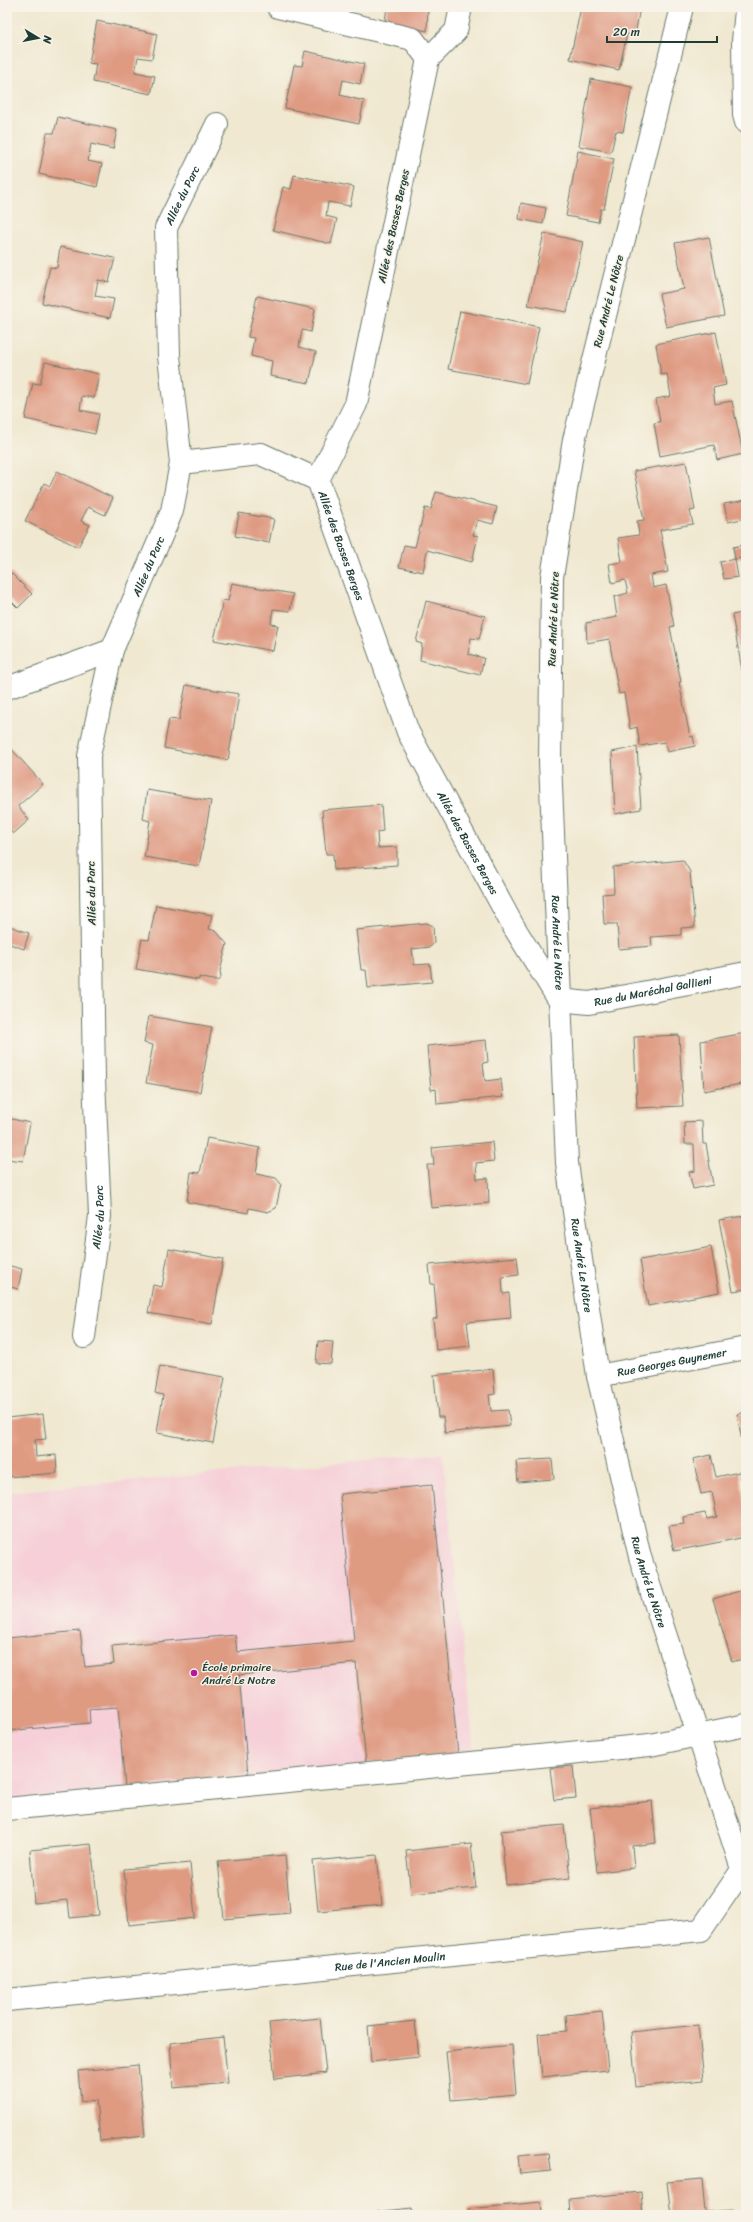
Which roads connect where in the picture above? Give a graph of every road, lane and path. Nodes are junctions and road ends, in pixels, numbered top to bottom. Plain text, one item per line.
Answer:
1 (278, 7) edge
2 (461, 7) edge
3 (682, 7) edge
4 (746, 10) edge
5 (428, 59) junction
6 (746, 122) edge
7 (218, 124) dead end
8 (181, 463) junction
9 (318, 480) junction
10 (112, 650) junction
11 (7, 688) edge
12 (746, 973) edge
13 (559, 1000) junction
14 (84, 1337) dead end
15 (746, 1348) edge
16 (598, 1376) junction
17 (746, 1725) edge
18 (697, 1734) junction
19 (7, 1809) edge
20 (744, 1875) edge
21 (7, 2000) edge

1 - 5 street
2 - 5 street
3 - 13 street, Rue André Le Nôtre
4 - 6 street
5 - 9 street, Allée des Basses Berges
7 - 8 street, Allée du Parc
8 - 9 street
8 - 10 street, Allée du Parc
9 - 13 street, Allée des Basses Berges
10 - 11 street
10 - 14 street, Allée du Parc
12 - 13 street, Rue du Maréchal Gallieni
13 - 16 street, Rue André Le Nôtre
15 - 16 street, Rue Georges Guynemer
16 - 18 street, Rue André Le Nôtre
17 - 18 street
18 - 19 street
18 - 20 street, Rue André Le Nôtre
20 - 21 street, Rue de l'Ancien Moulin

